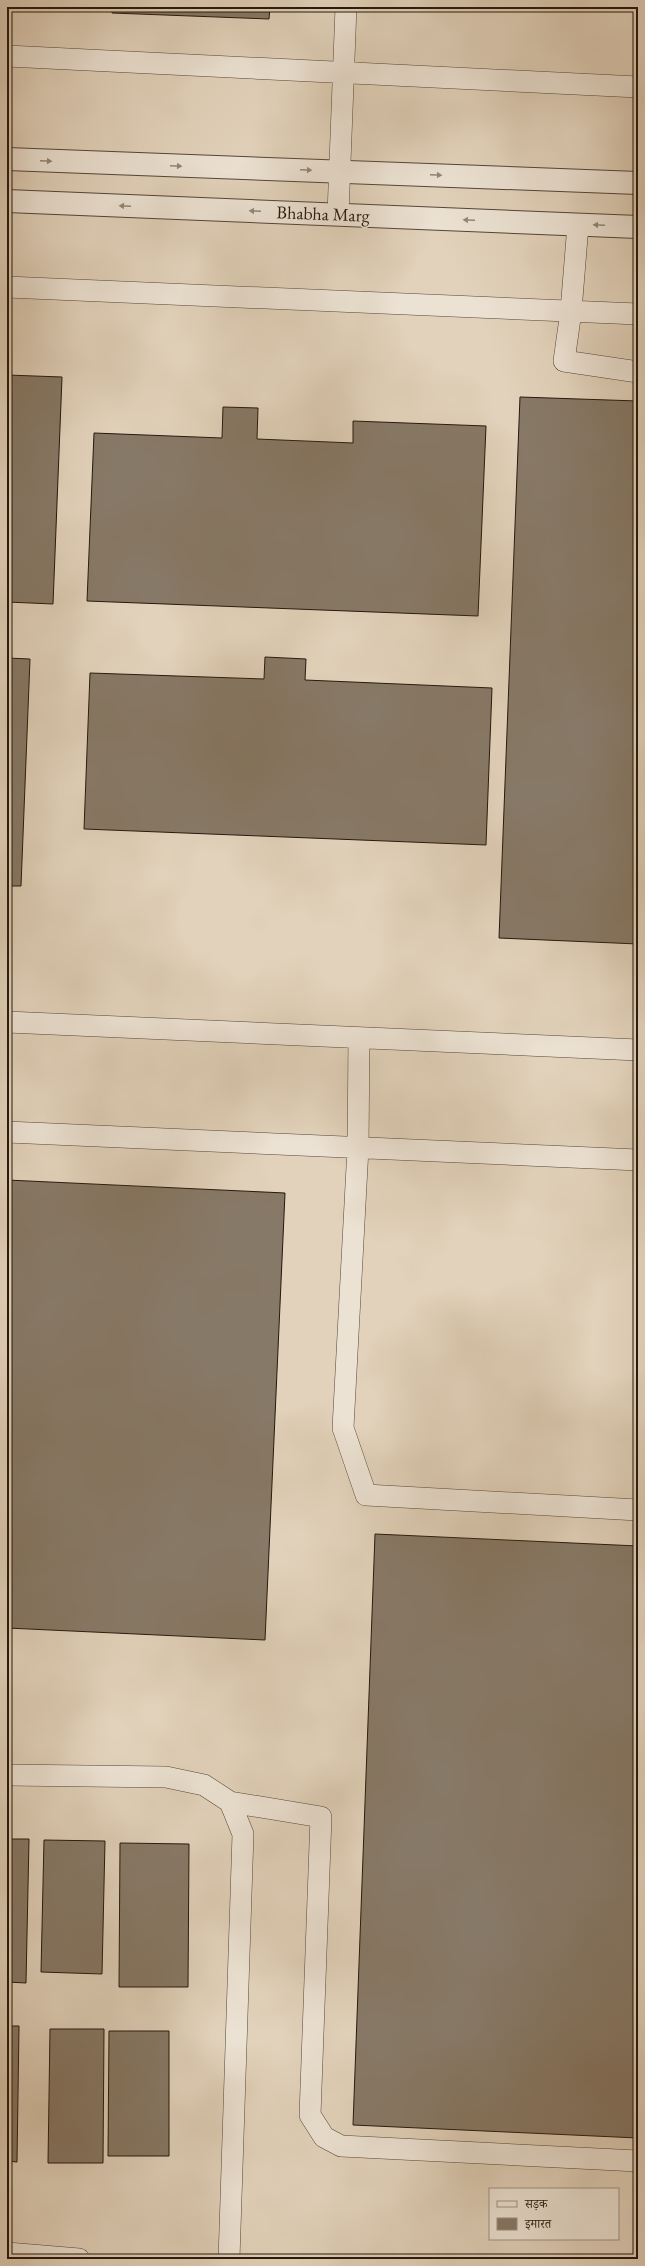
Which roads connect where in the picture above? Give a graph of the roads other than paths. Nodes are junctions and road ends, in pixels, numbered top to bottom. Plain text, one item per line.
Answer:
1 (346, 7) edge
2 (7, 56) edge
3 (343, 72) junction
4 (638, 87) edge
5 (7, 159) edge
6 (340, 172) junction
7 (638, 183) edge
8 (7, 201) edge
9 (338, 214) junction
10 (578, 224) junction
11 (638, 227) edge
12 (7, 286) edge
13 (571, 311) junction
14 (638, 314) edge
15 (638, 372) edge
16 (7, 1022) edge
17 (359, 1038) junction
18 (638, 1050) edge
19 (7, 1132) edge
20 (358, 1148) junction
21 (638, 1160) edge
22 (638, 1510) edge
23 (7, 1775) edge
24 (230, 1802) junction
25 (638, 2161) edge
26 (7, 2253) edge
27 (79, 2259) edge
28 (229, 2259) edge

1 - 3 lane
2 - 3 lane
3 - 4 lane
3 - 6 lane
5 -> 6 street
6 -> 7 street
6 - 9 lane
9 -> 8 street, Bhabha Marg
10 -> 9 street, Bhabha Marg
11 -> 10 street, Bhabha Marg
10 - 13 lane
12 - 13 lane
13 - 14 lane
13 - 15 lane
16 - 17 lane
17 - 18 lane
17 - 20 lane
19 - 20 lane
20 - 21 lane
20 - 22 lane
23 - 24 lane
24 - 25 lane
24 - 28 lane
26 - 27 lane

